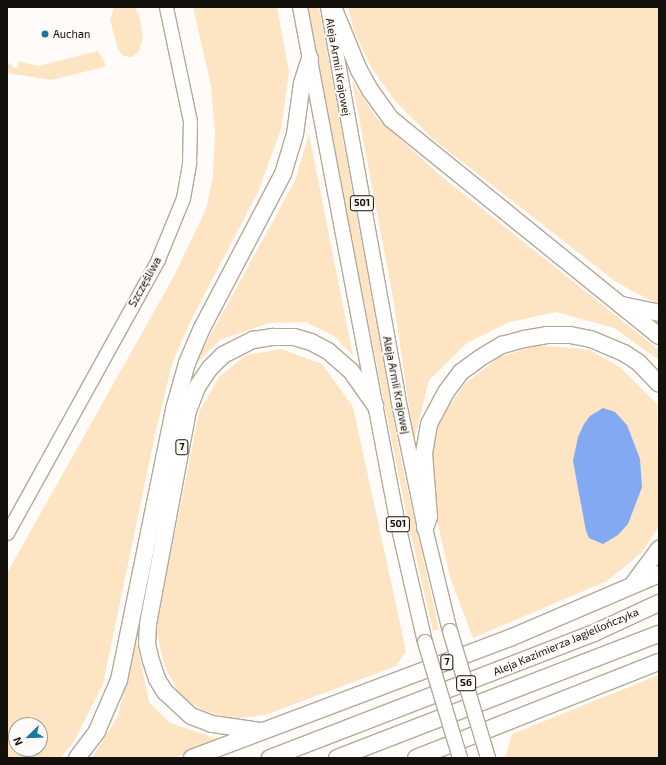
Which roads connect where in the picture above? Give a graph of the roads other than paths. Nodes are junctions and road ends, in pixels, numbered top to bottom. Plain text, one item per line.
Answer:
1 (166, 7) edge
2 (300, 7) edge
3 (328, 7) edge
4 (333, 7) edge
5 (310, 58) junction
6 (620, 304) junction
7 (659, 313) edge
8 (659, 336) edge
9 (659, 384) edge
10 (375, 405) junction
11 (424, 528) junction
12 (7, 532) edge
13 (659, 549) edge
14 (659, 574) edge
15 (631, 587) junction
16 (659, 603) edge
17 (659, 634) edge
18 (659, 662) edge
19 (260, 731) junction
20 (77, 758) edge
21 (192, 758) edge
22 (270, 758) edge
23 (337, 758) edge
24 (416, 758) edge
25 (460, 758) edge
26 (488, 758) edge

1 - 12 street, Szczęśliwa
2 - 5 main road, 501
3 - 11 main road, Aleja Armii Krajowej / 501
4 - 6 highway
5 - 10 main road, 501
5 - 20 highway
6 - 7 highway
6 - 8 highway
9 - 11 highway
10 - 19 highway, 7
10 - 25 main road, 501, bridge
11 - 26 main road, Aleja Armii Krajowej / 501, bridge
13 - 15 highway
14 - 15 highway, 7
15 - 19 highway, 7
16 - 22 highway, Aleja Kazimierza Jagiellończyka / S6
17 - 23 highway, S6
18 - 24 highway
19 - 21 highway

